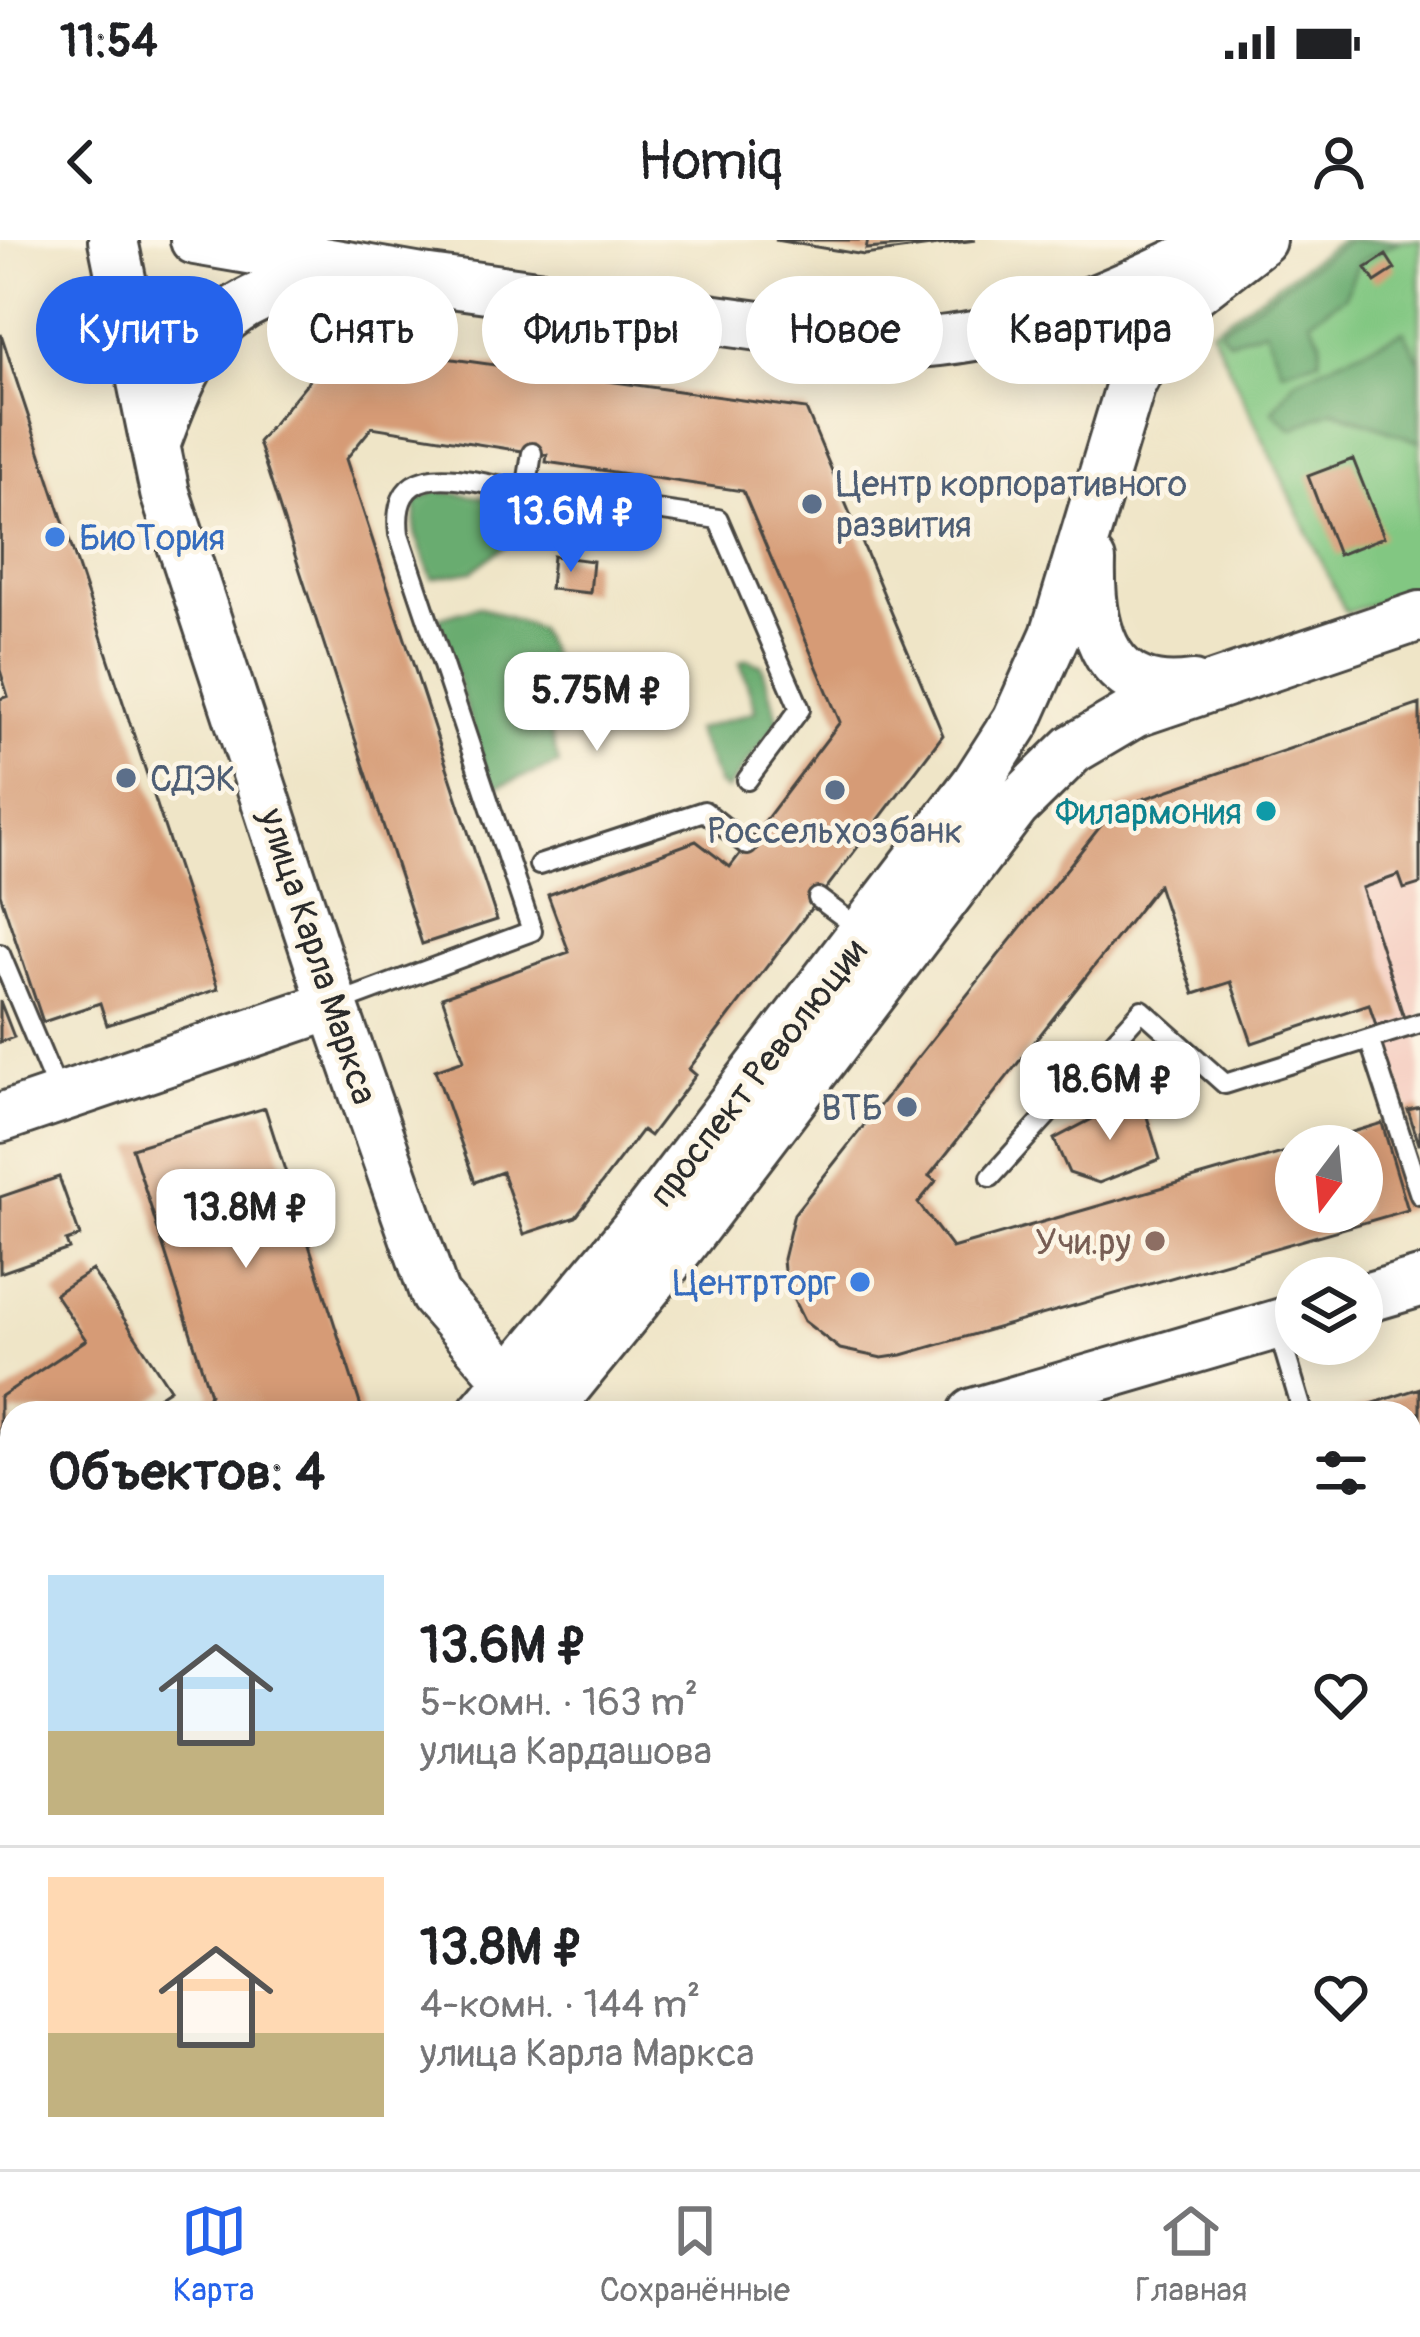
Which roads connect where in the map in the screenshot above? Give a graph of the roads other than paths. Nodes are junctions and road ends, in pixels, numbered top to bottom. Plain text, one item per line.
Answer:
1 (113, 240) edge
2 (195, 240) edge
3 (1226, 240) edge
4 (1261, 240) edge
5 (405, 276) edge
6 (267, 297) edge
7 (722, 321) edge
8 (155, 446) junction
9 (532, 453) dead end
10 (526, 491) junction
11 (1093, 520) junction
12 (1420, 616) edge
13 (1232, 680) junction
14 (747, 780) dead end
15 (747, 844) dead end
16 (539, 865) dead end
17 (818, 898) dead end
18 (864, 933) junction
19 (0, 954) edge
20 (333, 1005) junction
21 (1420, 1023) edge
22 (1369, 1039) junction
23 (60, 1097) junction
24 (0, 1118) edge
25 (991, 1177) dead end
26 (1420, 1195) edge
27 (1420, 1282) edge
28 (1383, 1293) edge
29 (1275, 1325) edge
30 (1294, 1365) edge
31 (496, 1397) edge
32 (559, 1401) edge
33 (1014, 1401) edge
34 (1301, 1401) edge

1 - 8 street, улица Карла Маркса
2 - 5 street
3 - 7 street
4 - 11 street
6 - 8 street
8 - 20 street, улица Карла Маркса
9 - 10 lane
10 - 14 lane
10 - 20 lane
11 - 13 street
11 - 18 street, проспект Революции
12 - 13 street
13 - 32 street, проспект Революции
15 - 16 lane
17 - 18 lane
18 - 31 street, проспект Революции
19 - 23 lane
20 - 23 street
20 - 31 street, улица Карла Маркса
21 - 22 lane
22 - 25 lane
22 - 26 lane
23 - 24 street
27 - 28 street
29 - 33 street
30 - 34 lane

